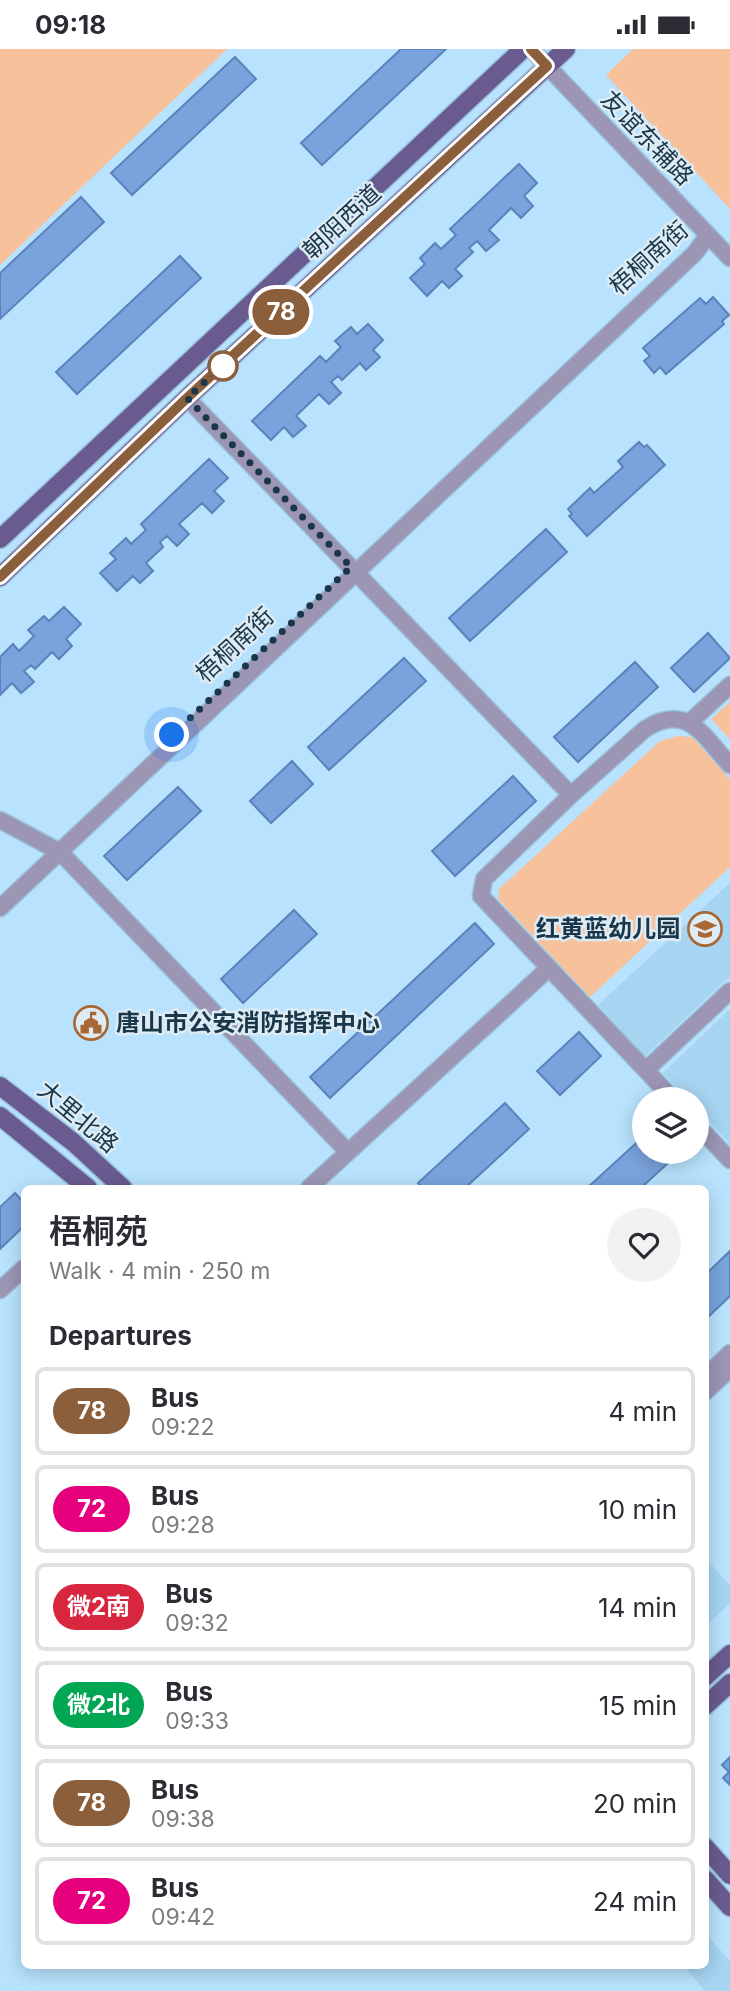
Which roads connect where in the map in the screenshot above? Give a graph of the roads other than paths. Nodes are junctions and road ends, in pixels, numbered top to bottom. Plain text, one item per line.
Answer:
1 (523, 49) edge
2 (531, 49) edge
3 (566, 49) edge
4 (547, 66) junction
5 (708, 235) junction
6 (730, 258) edge
7 (170, 379) junction
8 (187, 398) junction
9 (0, 538) edge
10 (353, 570) junction
11 (0, 577) edge
12 (730, 685) edge
13 (690, 722) junction
14 (730, 765) edge
15 (571, 795) junction
16 (0, 820) edge
17 (56, 849) junction
18 (0, 896) edge
19 (0, 908) edge
20 (548, 969) junction
21 (730, 991) edge
22 (646, 1070) junction
23 (0, 1086) edge
24 (662, 1087) edge
25 (0, 1116) edge
26 (709, 1138) edge
27 (348, 1152) junction
28 (730, 1160) edge
29 (84, 1185) edge
30 (120, 1185) edge
31 (312, 1185) edge
32 (21, 1271) edge
33 (0, 1290) edge
34 (730, 1353) edge
35 (730, 1369) edge
36 (709, 1373) edge
37 (709, 1388) edge
38 (730, 1654) edge
39 (709, 1673) edge
40 (730, 1683) edge
41 (709, 1702) edge
42 (709, 1851) edge
43 (730, 1875) edge
44 (709, 1883) edge
45 (730, 1907) edge

1 - 7 main road, 朝阳西道
2 - 4 street, 友谊东辅路
3 - 4 main road, 朝阳西道
4 - 5 street, 友谊东辅路
4 - 8 main road, 朝阳西道
5 - 6 street, 友谊东辅路
5 - 10 street, 梧桐南街
7 - 8 main road
7 - 9 main road, 朝阳西道
8 - 10 street
8 - 11 main road, 朝阳西道
10 - 15 street
10 - 17 street, 梧桐南街
12 - 13 street
13 - 14 street
13 - 15 street
15 - 20 street
16 - 17 street
17 - 18 street, 梧桐南街
17 - 19 street, 梧桐南街
17 - 27 street
20 - 22 street
20 - 27 street
21 - 22 street
22 - 24 street
23 - 30 main road, 大里北路
25 - 29 main road, 大里北路
26 - 28 street
27 - 31 street
32 - 33 street
34 - 36 street
35 - 37 street
38 - 39 main road
40 - 41 main road
42 - 43 main road
44 - 45 main road

